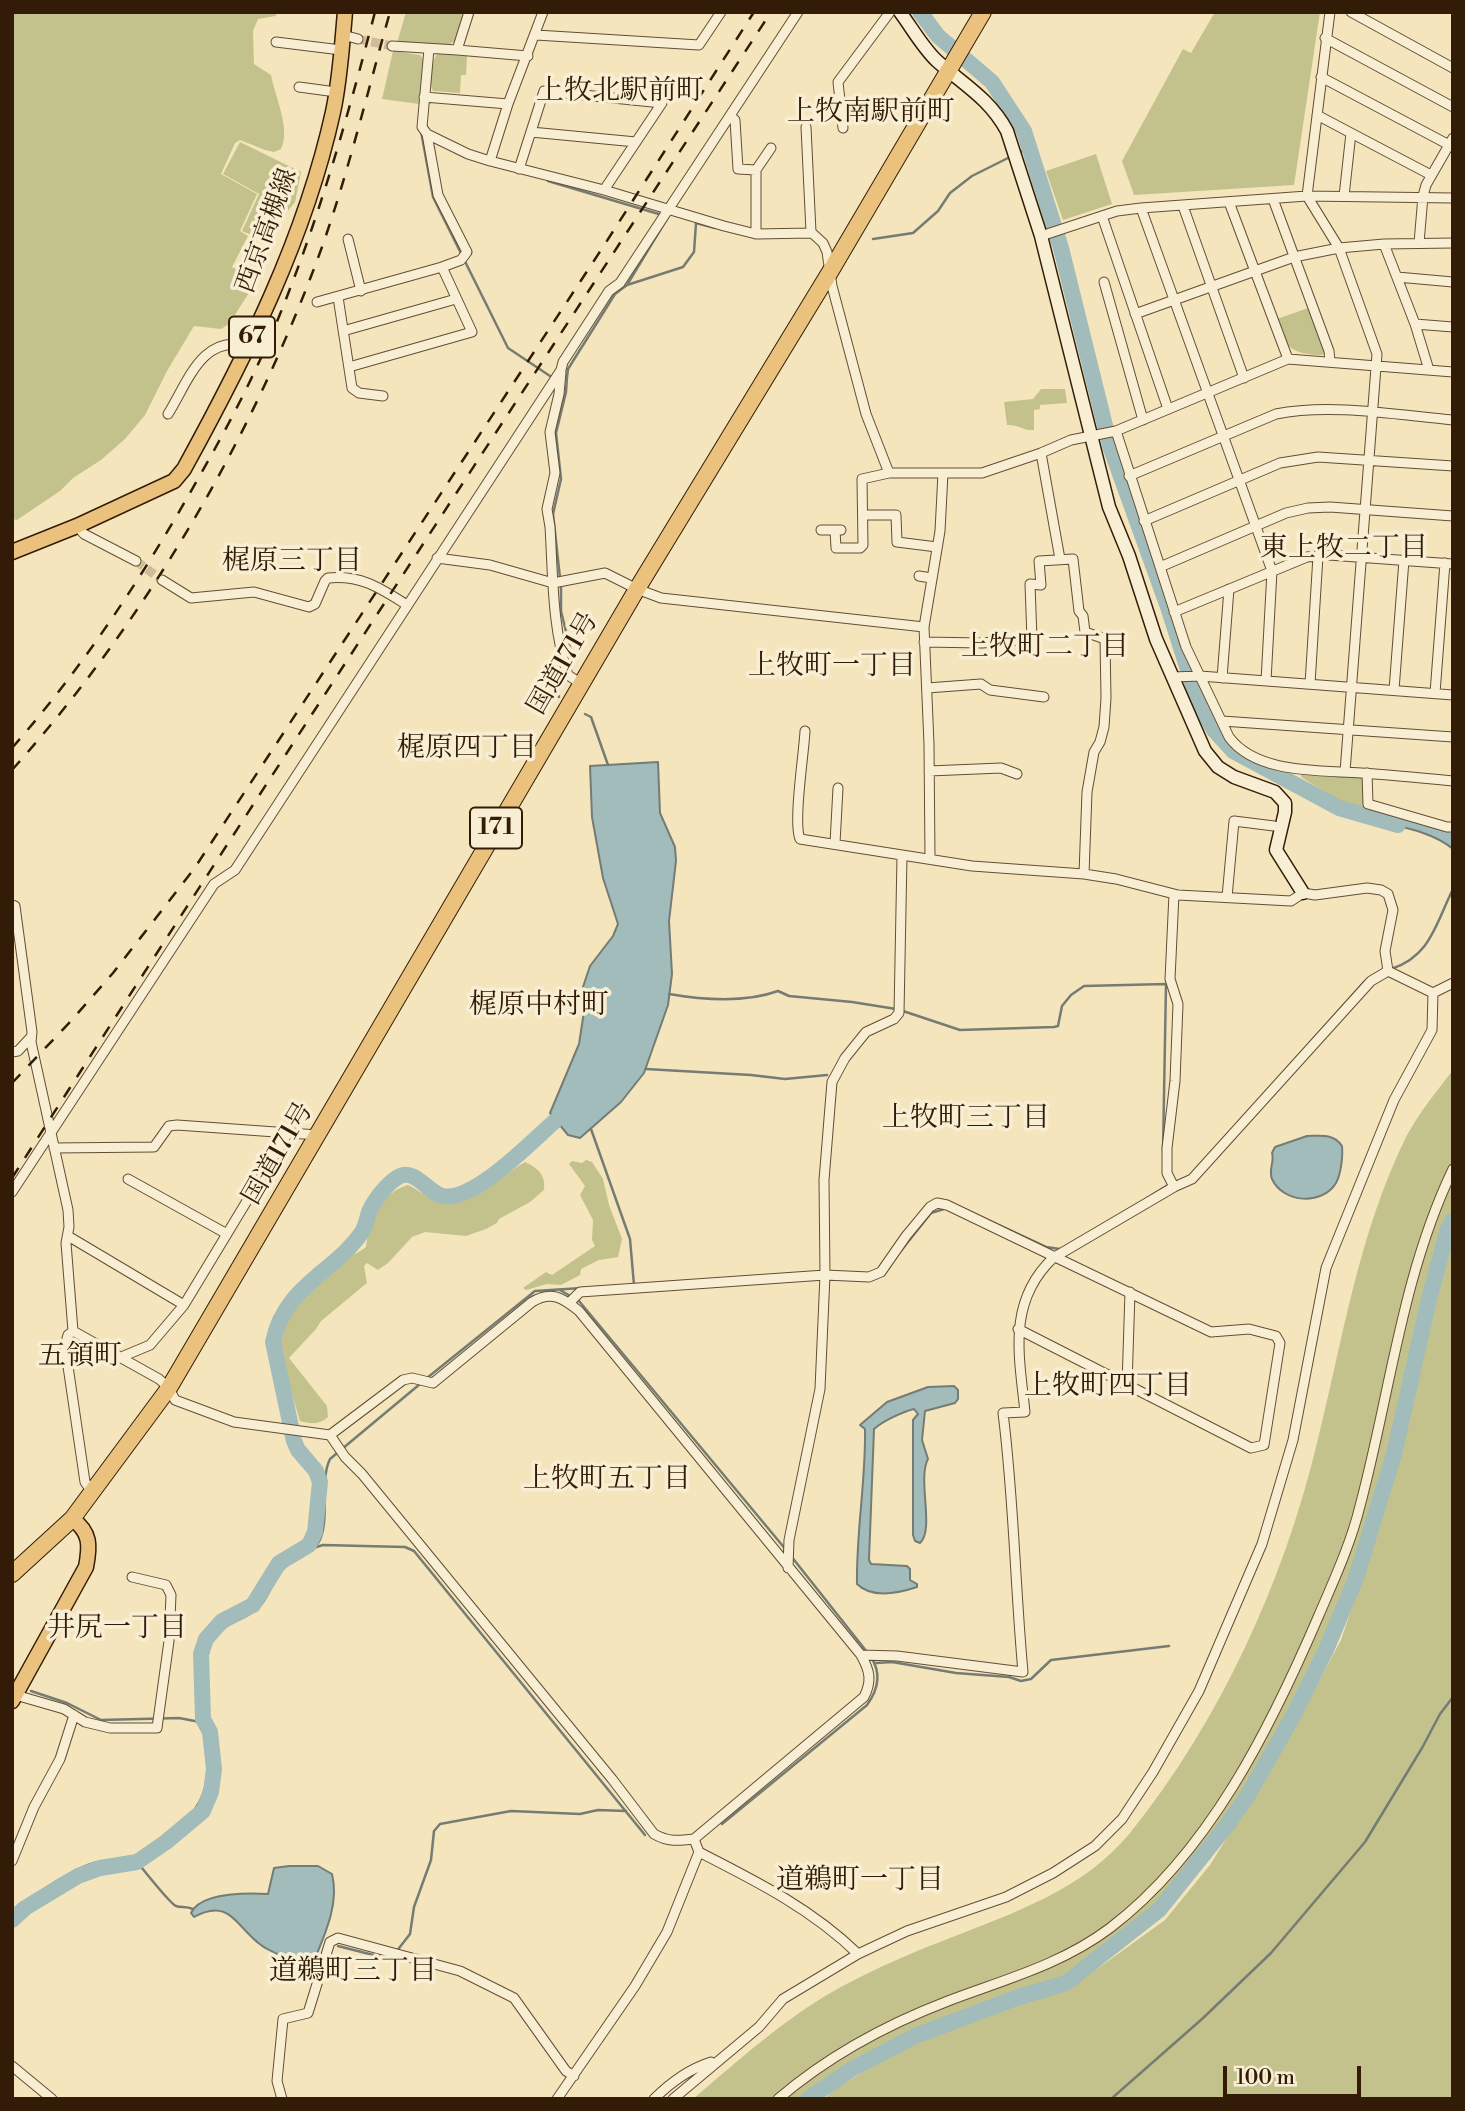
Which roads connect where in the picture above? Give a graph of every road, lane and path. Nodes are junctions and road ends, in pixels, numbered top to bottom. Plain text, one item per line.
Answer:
1 (345, 12) edge
2 (469, 12) edge
3 (543, 12) edge
4 (721, 12) edge
5 (798, 12) edge
6 (890, 12) edge
7 (901, 12) edge
8 (984, 12) edge
9 (1330, 12) edge
10 (1351, 12) edge
11 (536, 35) junction
12 (1325, 38) junction
13 (358, 39) tunnel mouth
14 (276, 42) dead end
15 (342, 43) junction
16 (392, 46) tunnel mouth
17 (429, 49) junction
18 (457, 50) junction
19 (528, 56) junction
20 (951, 66) junction
21 (1453, 68) edge
22 (1321, 77) junction
23 (299, 87) dead end
24 (336, 92) junction
25 (424, 97) junction
26 (508, 104) junction
27 (1453, 107) edge
28 (1317, 115) junction
29 (730, 116) junction
30 (806, 127) dead end
31 (843, 128) dead end
32 (531, 132) junction
33 (1351, 133) junction
34 (427, 134) junction
35 (636, 142) junction
36 (1452, 143) edge
37 (771, 148) dead end
38 (491, 161) junction
39 (519, 169) junction
40 (757, 170) junction
41 (1432, 175) junction
42 (604, 190) junction
43 (1307, 196) junction
44 (1344, 196) junction
45 (1423, 196) junction
46 (1453, 198) edge
47 (1273, 199) junction
48 (1228, 202) junction
49 (1183, 206) junction
50 (1141, 208) junction
51 (668, 210) junction
52 (1102, 216) junction
53 (756, 234) junction
54 (814, 234) junction
55 (1045, 236) junction
56 (348, 239) dead end
57 (1419, 243) junction
58 (1453, 243) edge
59 (1384, 244) junction
60 (1339, 248) junction
61 (1294, 257) junction
62 (442, 267) junction
63 (830, 272) junction
64 (1254, 272) junction
65 (1397, 277) junction
66 (1104, 282) dead end
67 (1453, 282) edge
68 (1213, 287) junction
69 (360, 291) junction
70 (338, 297) junction
71 (456, 299) junction
72 (1174, 300) junction
73 (317, 302) dead end
74 (1135, 314) junction
75 (1415, 324) junction
76 (1453, 327) edge
77 (343, 331) junction
78 (247, 346) junction
79 (1288, 359) junction
80 (1330, 361) junction
81 (1377, 366) junction
82 (349, 367) junction
83 (1429, 370) junction
84 (1453, 372) edge
85 (1244, 378) junction
86 (559, 380) junction
87 (1207, 393) junction
88 (383, 396) dead end
89 (1168, 410) junction
90 (168, 414) dead end
91 (1373, 414) junction
92 (1143, 420) junction
93 (1453, 420) edge
94 (1116, 431) junction
95 (1091, 436) junction
96 (1223, 436) junction
97 (1041, 453) junction
98 (1370, 460) junction
99 (1453, 466) edge
100 (889, 473) junction
101 (943, 473) junction
102 (1129, 477) junction
103 (1239, 480) junction
104 (1366, 510) junction
105 (864, 515) junction
106 (1453, 516) edge
107 (1144, 521) junction
108 (77, 526) junction
109 (1256, 526) junction
110 (821, 530) dead end
111 (937, 547) junction
112 (12, 552) edge
113 (1318, 556) junction
114 (1362, 557) junction
115 (437, 558) junction
116 (1060, 559) junction
117 (1404, 560) junction
118 (136, 561) tunnel mouth
119 (1449, 563) edge
120 (1160, 567) junction
121 (1272, 571) junction
122 (919, 576) dead end
123 (931, 578) junction
124 (162, 580) tunnel mouth
125 (553, 583) junction
126 (637, 589) junction
127 (1229, 589) junction
128 (407, 605) junction
129 (1174, 612) junction
130 (924, 626) junction
131 (924, 642) junction
132 (572, 676) junction
133 (1200, 676) junction
134 (1173, 677) junction
135 (1222, 678) junction
136 (1266, 681) junction
137 (1310, 684) junction
138 (1352, 687) junction
139 (927, 688) junction
140 (1394, 690) junction
141 (1435, 693) junction
142 (1453, 695) edge
143 (1044, 697) dead end
144 (1222, 720) junction
145 (1348, 730) junction
146 (805, 731) dead end
147 (1453, 737) edge
148 (929, 771) junction
149 (1345, 772) junction
150 (1017, 774) dead end
151 (1367, 774) junction
152 (1453, 781) edge
153 (838, 788) dead end
154 (1274, 826) dead end
155 (1453, 827) edge
156 (835, 843) junction
157 (902, 856) junction
158 (930, 858) junction
159 (1084, 874) junction
160 (1303, 892) junction
161 (1174, 894) junction
162 (1227, 897) junction
163 (12, 905) edge
164 (1388, 971) junction
165 (1453, 983) edge
166 (1433, 993) junction
167 (31, 1037) junction
168 (12, 1052) edge
169 (51, 1131) junction
170 (288, 1133) junction
171 (319, 1135) junction
172 (54, 1148) junction
173 (1453, 1169) edge
174 (128, 1179) dead end
175 (1174, 1186) junction
176 (12, 1192) edge
177 (227, 1234) junction
178 (68, 1236) junction
179 (1053, 1258) junction
180 (825, 1275) junction
181 (1130, 1292) junction
182 (569, 1303) junction
183 (184, 1306) junction
184 (1018, 1329) junction
185 (73, 1331) junction
186 (119, 1358) junction
187 (1127, 1385) junction
188 (169, 1388) junction
189 (330, 1435) junction
190 (93, 1493) junction
191 (72, 1519) junction
192 (788, 1568) junction
193 (12, 1574) edge
194 (132, 1577) dead end
195 (861, 1655) junction
196 (13, 1697) edge
197 (74, 1715) junction
198 (694, 1839) junction
199 (699, 1852) junction
200 (12, 1861) edge
201 (858, 1954) junction
202 (716, 2061) junction
203 (12, 2066) edge
204 (574, 2076) junction
205 (52, 2099) edge
206 (282, 2099) edge
207 (557, 2099) edge
208 (654, 2099) edge
209 (673, 2099) edge
210 (778, 2099) edge

1 - 15 main road, 西京高槻線 / 67
2 - 18 street
3 - 11 street
4 - 11 street
5 - 29 street
6 - 31 street
7 - 20 street
8 - 20 highway, 国道171号 / 171
9 - 12 street
10 - 21 street
11 - 19 street
12 - 22 street
12 - 27 street
13 - 15 street
14 - 15 street
15 - 24 main road, 西京高槻線 / 67
16 - 17 street
17 - 18 street
17 - 25 street
18 - 19 street
19 - 26 street
20 - 55 street
20 - 63 highway, 国道171号 / 171
22 - 28 street
22 - 36 street
23 - 24 street
24 - 78 main road, 西京高槻線 / 67
25 - 26 street
25 - 34 street
26 - 38 street
28 - 33 street
28 - 43 street
29 - 40 street
29 - 51 street
30 - 54 street
32 - 35 street
32 - 35 street
32 - 39 street
33 - 41 street
33 - 44 street
34 - 38 street
34 - 62 street
35 - 42 street
36 - 41 street
37 - 40 street
38 - 39 street
39 - 42 street
40 - 53 street
41 - 45 street
42 - 51 street
43 - 44 street
43 - 47 street
43 - 60 street
44 - 45 street
45 - 46 street
45 - 57 street
47 - 48 street
47 - 61 street
48 - 49 street
48 - 64 street
49 - 50 street
49 - 68 street
50 - 52 street
50 - 72 street
51 - 53 street
51 - 86 street
52 - 55 street
52 - 74 street
53 - 54 street
54 - 63 street
55 - 95 street
56 - 69 street
57 - 58 street
57 - 59 street
59 - 60 street
59 - 65 street
60 - 61 street
60 - 81 street
61 - 64 street
61 - 80 street
62 - 69 street
62 - 71 street
63 - 100 street
63 - 126 highway, 国道171号 / 171
64 - 68 street
64 - 79 street
65 - 67 street
65 - 75 street
66 - 92 street
68 - 72 street
68 - 85 street
69 - 70 street
70 - 73 street
70 - 77 street
71 - 77 street
71 - 82 street
72 - 74 street
72 - 87 street
74 - 89 street
75 - 76 street
75 - 83 street
77 - 82 street
78 - 90 street
78 - 108 main road, 西京高槻線 / 67
79 - 80 street
79 - 85 street
80 - 81 street
81 - 83 street
81 - 91 street
82 - 88 street
83 - 84 street
85 - 87 street
86 - 115 street
86 - 125 street
87 - 89 street
87 - 96 street
89 - 92 street
91 - 93 street
91 - 96 street
91 - 98 street
92 - 94 street
94 - 95 street
94 - 102 street
95 - 97 street
95 - 134 street
96 - 102 street
96 - 103 street
97 - 101 street
97 - 116 street
98 - 99 street
98 - 103 street
98 - 104 street
100 - 101 street
100 - 105 street
101 - 111 street
102 - 107 street
103 - 107 street
103 - 109 street
104 - 106 street
104 - 109 street
104 - 114 street
105 - 110 street
105 - 111 street
107 - 120 street
108 - 112 main road, 西京高槻線 / 67
108 - 118 street
109 - 120 street
109 - 121 street
111 - 123 street
113 - 114 street
113 - 121 street
113 - 137 street
114 - 117 street
114 - 138 street
115 - 125 street
115 - 128 street
116 - 131 street
116 - 159 street
117 - 119 street
117 - 140 street
119 - 141 street
120 - 129 street
121 - 127 street
121 - 136 street
122 - 123 street
123 - 130 street
124 - 128 street
125 - 126 street
125 - 132 street
126 - 130 street
126 - 132 highway, 国道171号 / 171
127 - 129 street
127 - 135 street
128 - 169 street
129 - 133 street
130 - 131 street
131 - 139 street
132 - 171 highway, 国道171号 / 171
133 - 134 street
133 - 135 street
133 - 144 street
134 - 160 street
135 - 136 street
136 - 137 street
137 - 138 street
138 - 140 street
138 - 145 street
139 - 143 street
139 - 148 street
140 - 141 street
141 - 142 street
144 - 145 street
144 - 149 street
145 - 147 street
145 - 149 street
146 - 156 street
148 - 150 street
148 - 158 street
149 - 151 street
151 - 152 street
151 - 155 street
153 - 156 street
154 - 162 street
156 - 157 street
157 - 158 street
157 - 180 street
158 - 159 street
159 - 161 street
160 - 162 street
160 - 164 street
161 - 162 street
161 - 175 street
163 - 167 street
164 - 166 street
164 - 175 street
165 - 166 street
166 - 201 street
167 - 168 street
167 - 169 street
169 - 172 street
169 - 176 street
170 - 171 street
170 - 172 street
170 - 177 street
171 - 188 highway, 国道171号 / 171
172 - 178 street
173 - 210 street
174 - 177 street
175 - 179 street
177 - 183 street
178 - 183 street
178 - 185 street
179 - 180 street
179 - 181 street
179 - 184 street
180 - 182 street
180 - 192 street
181 - 187 street
181 - 187 street
182 - 189 street
182 - 192 street
183 - 186 street
184 - 187 street
184 - 195 street
185 - 186 street
185 - 190 street
186 - 188 street
188 - 189 street
188 - 190 highway, 国道171号 / 171
189 - 198 street
190 - 191 highway, 国道171号 / 171
191 - 193 highway, 国道171号 / 171
191 - 196 main road
192 - 195 street
194 - 197 street
195 - 198 street
196 - 197 street
197 - 200 street
198 - 199 street
199 - 201 street
199 - 204 street
201 - 202 street
202 - 208 street
202 - 209 street
203 - 205 street
204 - 206 street
204 - 207 street

